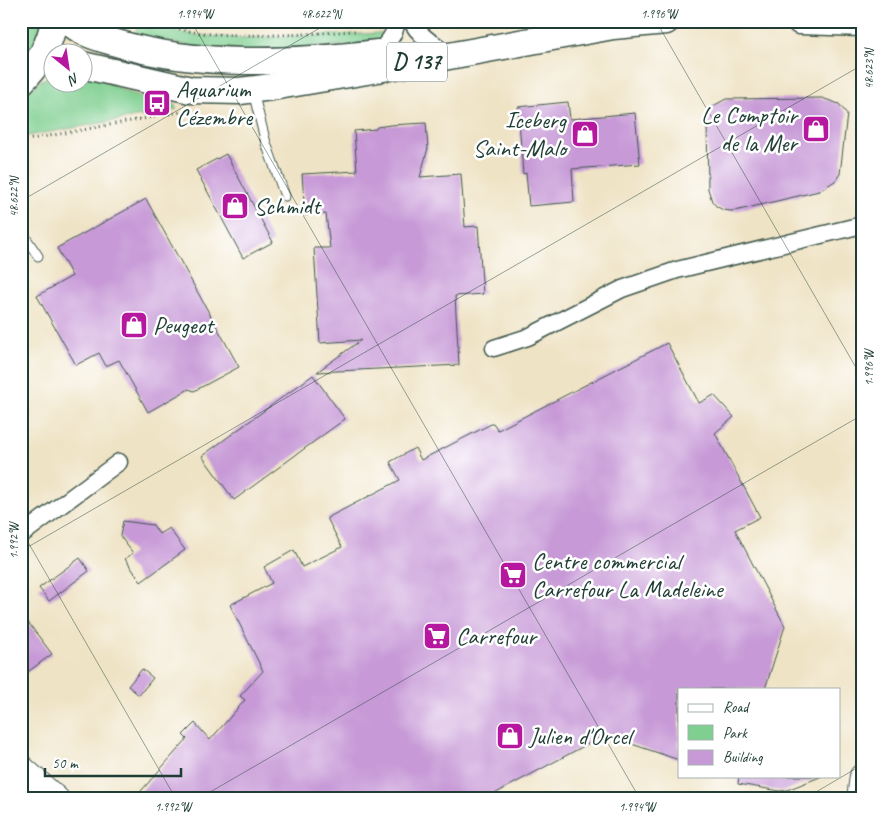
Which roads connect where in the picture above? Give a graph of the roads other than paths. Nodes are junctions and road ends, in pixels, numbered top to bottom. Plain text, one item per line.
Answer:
1 (54, 21) edge
2 (68, 21) edge
3 (397, 21) edge
4 (411, 21) edge
5 (576, 21) edge
6 (666, 21) edge
7 (800, 21) edge
8 (862, 23) edge
9 (436, 45) junction
10 (377, 54) junction
11 (92, 67) edge
12 (35, 73) edge
13 (252, 89) junction
14 (285, 196) dead end
15 (862, 225) edge
16 (21, 232) edge
17 (38, 256) dead end
18 (494, 348) dead end
19 (119, 462) dead end
20 (21, 534) edge
21 (21, 767) edge
22 (862, 776) edge
23 (57, 799) edge
24 (859, 799) edge

1 - 12 main road
2 - 10 main road, D 137
3 - 10 street
4 - 9 street
5 - 9 main road, D 137
6 - 13 main road, D 137
7 - 8 main road
9 - 10 main road, D 137
11 - 13 main road, D 137
13 - 14 lane
15 - 18 street
16 - 17 lane
19 - 20 street
21 - 23 street
22 - 24 street

